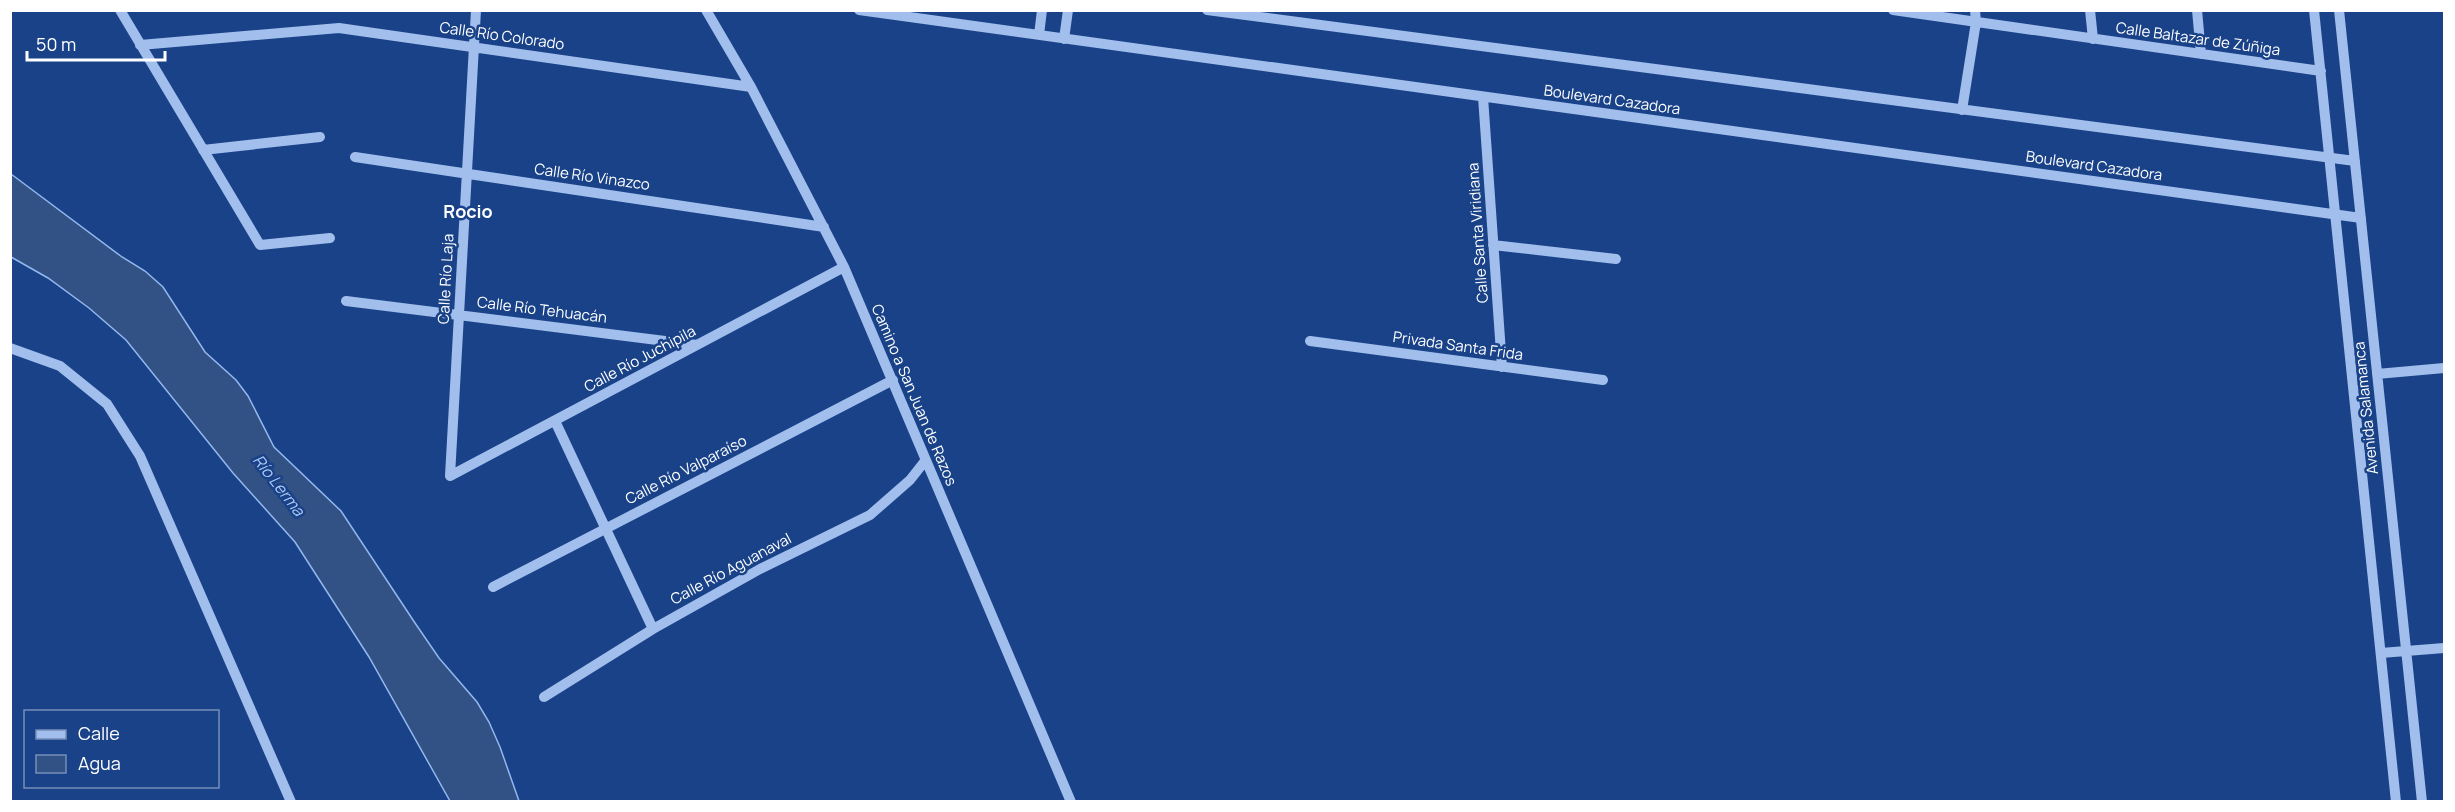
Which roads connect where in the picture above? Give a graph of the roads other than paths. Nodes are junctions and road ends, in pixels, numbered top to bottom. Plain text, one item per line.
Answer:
1 (120, 10) edge
2 (476, 10) edge
3 (706, 10) edge
4 (860, 10) edge
5 (1042, 10) edge
6 (1068, 10) edge
7 (1207, 10) edge
8 (1893, 10) edge
9 (1975, 10) edge
10 (2090, 10) edge
11 (2197, 10) edge
12 (2314, 10) edge
13 (2339, 10) edge
14 (1976, 22) junction
15 (1039, 35) junction
16 (1064, 39) junction
17 (2093, 39) junction
18 (141, 45) junction
19 (474, 48) junction
20 (2201, 54) junction
21 (2321, 72) junction
22 (751, 87) junction
23 (1483, 97) junction
24 (1962, 110) junction
25 (320, 137) dead end
26 (203, 150) junction
27 (354, 157) dead end
28 (2329, 158) junction
29 (2355, 161) junction
30 (467, 174) junction
31 (2335, 215) junction
32 (2361, 218) junction
33 (824, 227) junction
34 (330, 238) dead end
35 (1493, 245) junction
36 (1616, 259) dead end
37 (844, 267) junction
38 (346, 301) dead end
39 (459, 314) junction
40 (1310, 341) dead end
41 (698, 345) junction
42 (10, 348) edge
43 (1502, 367) junction
44 (2445, 369) edge
45 (2377, 374) junction
46 (893, 380) junction
47 (1603, 380) dead end
48 (555, 421) junction
49 (925, 461) junction
50 (450, 476) joint
51 (606, 529) junction
52 (493, 587) dead end
53 (653, 629) junction
54 (2445, 648) edge
55 (2406, 651) junction
56 (2381, 653) junction
57 (544, 697) dead end
58 (291, 801) edge
59 (1071, 801) edge
60 (2396, 801) edge
61 (2422, 801) edge

1 - 18 street
2 - 19 street, Calle Río Laja
3 - 22 street, Camino a San Juan de Razos
4 - 15 street, Boulevard Cazadora
5 - 15 street
6 - 16 street
7 - 24 street
8 - 14 street, Calle Baltazar de Zúñiga
9 - 14 street
10 - 17 street
11 - 20 street
12 - 21 street, Avenida Salamanca
13 - 29 street, Avenida Salamanca
14 - 17 street, Calle Baltazar de Zúñiga
14 - 24 street
15 - 16 street, Boulevard Cazadora
16 - 23 street, Boulevard Cazadora
17 - 20 street, Calle Baltazar de Zúñiga
18 - 19 street, Calle Río Colorado
18 - 26 street
19 - 22 street, Calle Río Colorado
19 - 30 street, Calle Río Laja
20 - 21 street, Calle Baltazar de Zúñiga
21 - 28 street, Avenida Salamanca
22 - 33 street, Camino a San Juan de Razos
23 - 31 street, Boulevard Cazadora
23 - 35 street, Calle Santa Viridiana
24 - 28 street
25 - 26 street
26 - 34 street
27 - 30 street, Calle Río Vinazco
28 - 29 street
28 - 31 street, Avenida Salamanca
29 - 32 street, Avenida Salamanca
30 - 33 street, Calle Río Vinazco
30 - 39 street, Calle Río Laja
31 - 32 street, Boulevard Cazadora
31 - 56 street, Avenida Salamanca
32 - 45 street, Avenida Salamanca
33 - 37 street, Camino a San Juan de Razos
35 - 36 street
35 - 43 street, Calle Santa Viridiana
37 - 41 street, Calle Río Juchipila
37 - 46 street, Camino a San Juan de Razos
38 - 39 street, Calle Río Tehuacán
39 - 41 street, Calle Río Tehuacán
39 - 50 street, Calle Río Laja
40 - 43 street, Privada Santa Frida
41 - 48 street, Calle Río Juchipila
42 - 58 street
43 - 47 street, Privada Santa Frida
44 - 45 street
45 - 55 street, Avenida Salamanca
46 - 49 street, Camino a San Juan de Razos
46 - 51 street, Calle Río Valparaíso
48 - 50 street, Calle Río Juchipila
48 - 51 street
49 - 53 street, Calle Río Aguanaval
49 - 59 street, Camino a San Juan de Razos
51 - 52 street, Calle Río Valparaíso
51 - 53 street
53 - 57 street, Calle Río Aguanaval
54 - 55 street
55 - 56 street
55 - 61 street, Avenida Salamanca
56 - 60 street, Avenida Salamanca

